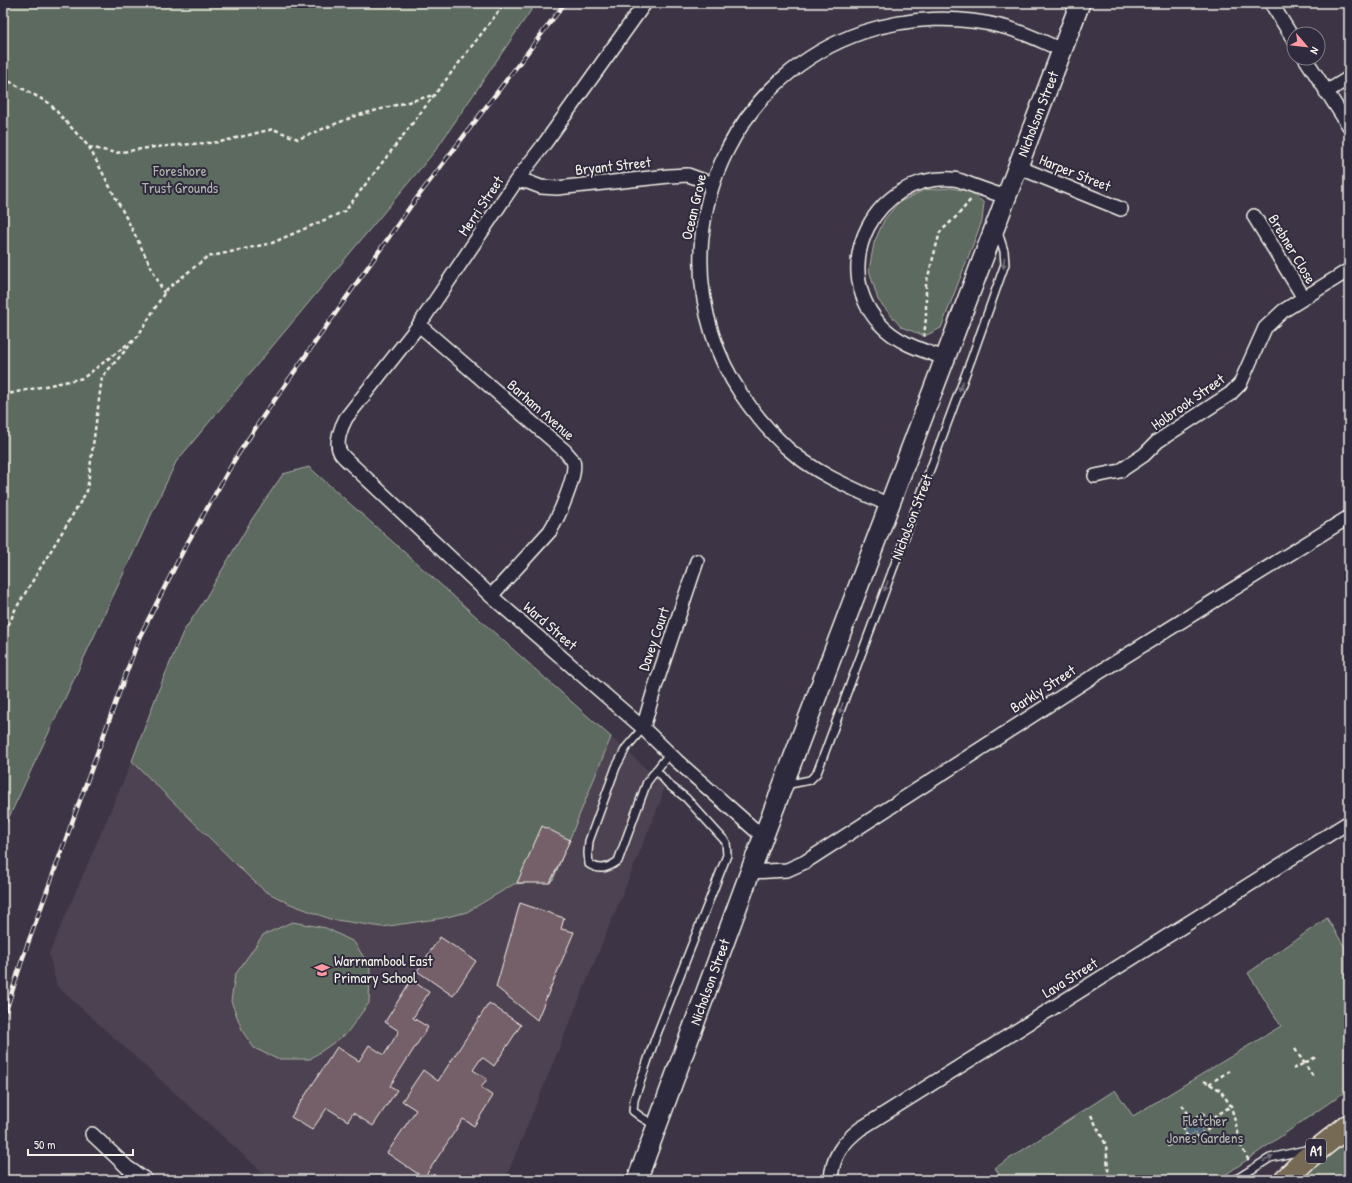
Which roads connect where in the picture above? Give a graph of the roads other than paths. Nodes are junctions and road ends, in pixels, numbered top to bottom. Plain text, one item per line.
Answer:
1 (645, 3) edge
2 (1080, 3) edge
3 (1271, 3) edge
4 (1286, 27) edge
5 (1062, 50) junction
6 (1310, 66) edge
7 (1349, 78) edge
8 (1326, 92) junction
9 (1349, 126) edge
10 (1018, 167) junction
11 (516, 182) junction
12 (713, 184) junction
13 (1006, 197) junction
14 (1121, 209) dead end
15 (1254, 216) dead end
16 (996, 226) junction
17 (1349, 270) edge
18 (1304, 298) junction
19 (419, 325) junction
20 (946, 358) junction
21 (342, 426) joint
22 (1095, 476) dead end
23 (889, 505) junction
24 (1349, 516) edge
25 (697, 561) dead end
26 (491, 596) junction
27 (644, 728) junction
28 (669, 754) junction
29 (656, 770) junction
30 (783, 785) junction
31 (1349, 822) edge
32 (763, 837) junction
33 (750, 872) junction
34 (1349, 1125) edge
35 (658, 1127) junction
36 (92, 1134) dead end
37 (1326, 1142) junction
38 (146, 1180) edge
39 (637, 1180) edge
40 (831, 1180) edge
41 (1235, 1180) edge
42 (1285, 1180) edge

1 - 11 street, Merri Street
2 - 5 street, Nicholson Street
3 - 4 street
5 - 10 street, Nicholson Street
5 - 12 street, Ocean Grove
6 - 8 street
7 - 8 street
8 - 9 street
10 - 13 street, Nicholson Street
10 - 14 street, Harper Street
11 - 12 street, Bryant Street
11 - 19 street, Merri Street
12 - 23 street, Ocean Grove
13 - 16 street, Nicholson Street
13 - 20 street
15 - 18 street, Brebner Close
16 - 20 street, Nicholson Street
16 -> 30 lane, Nicholson Street
17 - 18 street, Holbrook Street
18 - 22 street, Holbrook Street
19 - 21 street, Merri Street
19 - 26 street, Barham Avenue
20 - 23 street, Nicholson Street
21 - 26 street, Ward Street
23 - 30 street, Nicholson Street
24 - 33 street, Barkly Street
25 - 27 street, Davey Court
26 - 27 street, Ward Street
27 - 28 street, Ward Street
27 - 29 lane
28 - 29 lane
28 - 32 street, Ward Street
29 - 35 lane
30 - 32 street, Nicholson Street
31 - 40 street, Lava Street
32 - 33 street, Nicholson Street
33 - 35 street, Nicholson Street
34 - 37 highway, A1
35 - 39 street, Nicholson Street
36 - 38 street
41 -> 37 lane
37 - 42 highway, A1

